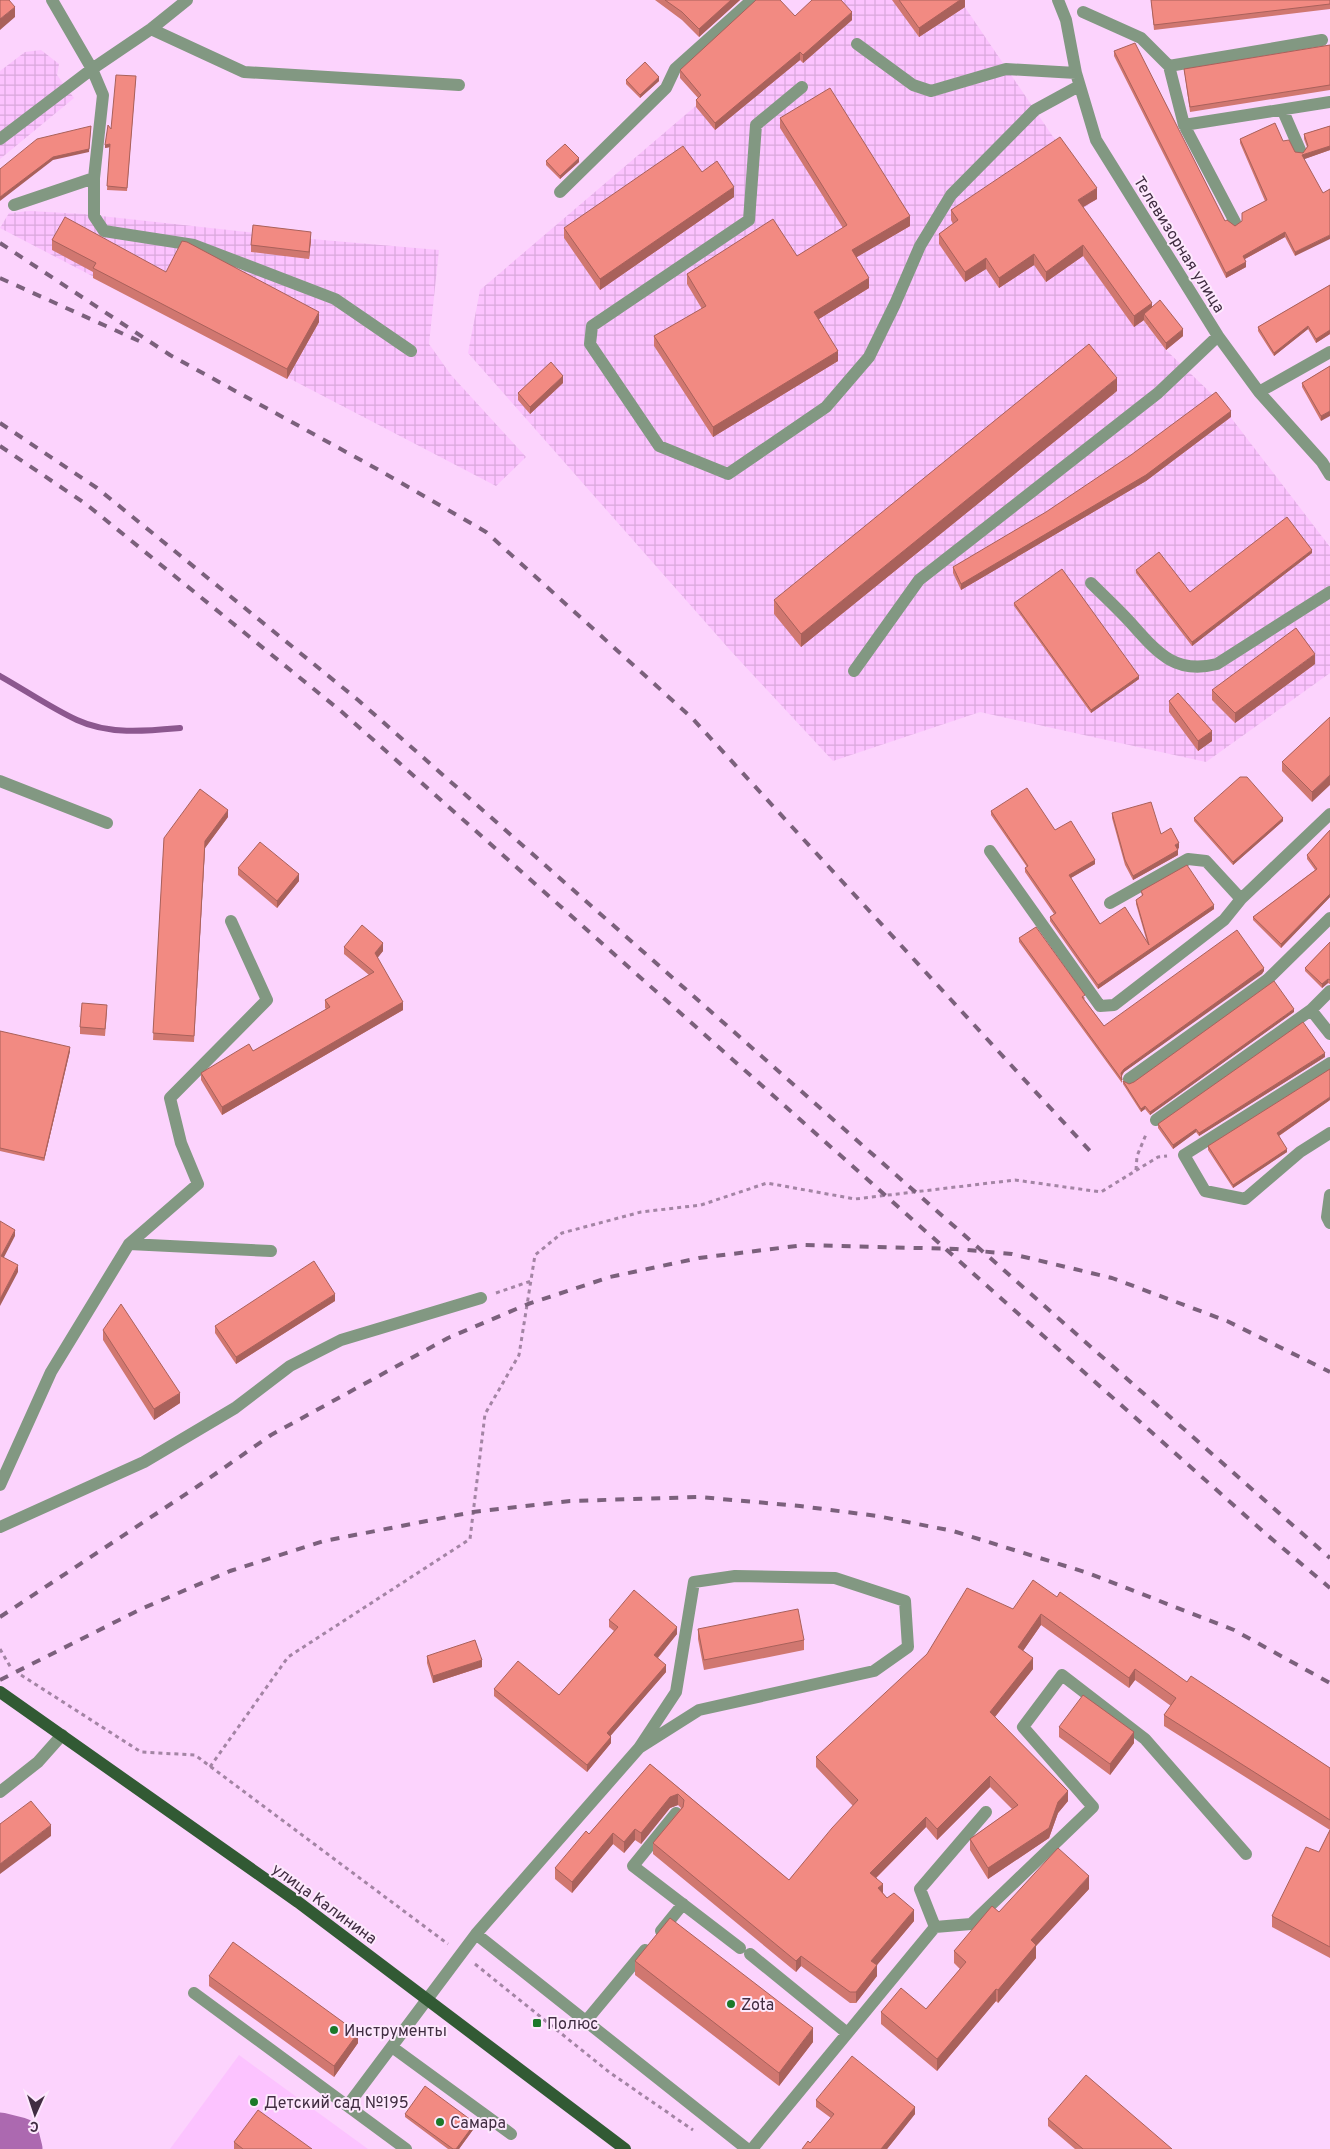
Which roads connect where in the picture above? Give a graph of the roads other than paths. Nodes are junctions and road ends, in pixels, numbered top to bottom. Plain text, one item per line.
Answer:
1 (52, 0) edge
2 (186, 0) edge
3 (752, 0) edge
4 (1058, 0) edge
5 (1085, 6) edge
6 (1066, 20) junction
7 (151, 29) junction
8 (1322, 40) dead end
9 (857, 44) dead end
10 (1169, 66) junction
11 (92, 69) junction
12 (1078, 80) junction
13 (460, 84) dead end
14 (802, 87) dead end
15 (1330, 102) edge
16 (1282, 111) junction
17 (1184, 125) junction
18 (0, 139) edge
19 (1300, 150) dead end
20 (94, 178) junction
21 (560, 192) dead end
22 (14, 205) dead end
23 (1235, 222) dead end
24 (1218, 336) junction
25 (411, 351) dead end
26 (1330, 352) edge
27 (1259, 392) junction
28 (1326, 459) edge
29 (1330, 475) edge
30 (1091, 583) dead end
31 (1330, 592) edge
32 (854, 671) dead end
33 (0, 781) edge
34 (1330, 814) edge
35 (107, 823) dead end
36 (990, 851) dead end
37 (1241, 899) junction
38 (1110, 903) dead end
39 (1330, 918) edge
40 (231, 921) dead end
41 (1330, 991) edge
42 (1311, 1010) junction
43 (1330, 1034) edge
44 (1330, 1063) edge
45 (1129, 1079) dead end
46 (1156, 1120) road end
47 (1330, 1133) edge
48 (1330, 1195) edge
49 (1330, 1223) edge
50 (129, 1244) junction
51 (271, 1251) dead end
52 (481, 1298) road end
53 (0, 1485) edge
54 (0, 1527) edge
55 (0, 1692) edge
56 (62, 1735) junction
57 (639, 1748) junction
58 (0, 1792) edge
59 (986, 1812) dead end
60 (676, 1813) edge
61 (1246, 1854) dead end
62 (683, 1904) junction
63 (935, 1927) junction
64 (476, 1934) junction
65 (194, 1993) dead end
66 (428, 1998) junction
67 (586, 2021) junction
68 (847, 2033) junction
69 (392, 2047) junction
70 (348, 2106) junction
71 (511, 2134) dead end
72 (406, 2149) edge
73 (625, 2149) edge
74 (747, 2149) edge
75 (752, 2149) edge

1 - 11 street
2 - 7 street
3 - 21 street
4 - 6 street, Телевизорная улица
5 - 6 street
5 - 10 street
6 - 12 street, Телевизорная улица
7 - 11 street
7 - 13 street
8 - 10 street
9 - 12 street
10 - 17 street
11 - 18 street
11 - 20 street
12 - 14 street
12 - 24 street, Телевизорная улица
15 - 16 street
16 - 17 street
16 - 19 street
17 - 23 street
20 - 22 street
20 - 25 street
24 - 27 street, Телевизорная улица
24 - 32 street
26 - 27 street
27 - 28 street, Телевизорная улица
28 - 29 street, Телевизорная улица
30 - 31 street
33 - 35 street
34 - 37 street
36 - 37 street
37 - 38 street
39 - 45 street
40 - 50 street
41 - 42 street
42 - 43 street
42 - 46 street
44 - 47 street
48 - 49 street
50 - 51 street
50 - 53 street
52 - 54 street
55 - 56 main road, улица Калинина
56 - 58 street
56 - 66 main road, улица Калинина
57 - 57 street
57 - 64 street
59 - 63 street
60 - 62 street
61 - 63 street
62 - 67 street
62 - 68 street
63 - 68 street
64 - 66 street
64 - 67 street
65 - 70 street
66 - 69 street
66 - 73 main road, улица Калинина
67 - 74 street
68 - 75 street
69 - 70 street
69 - 71 street
70 - 72 street

